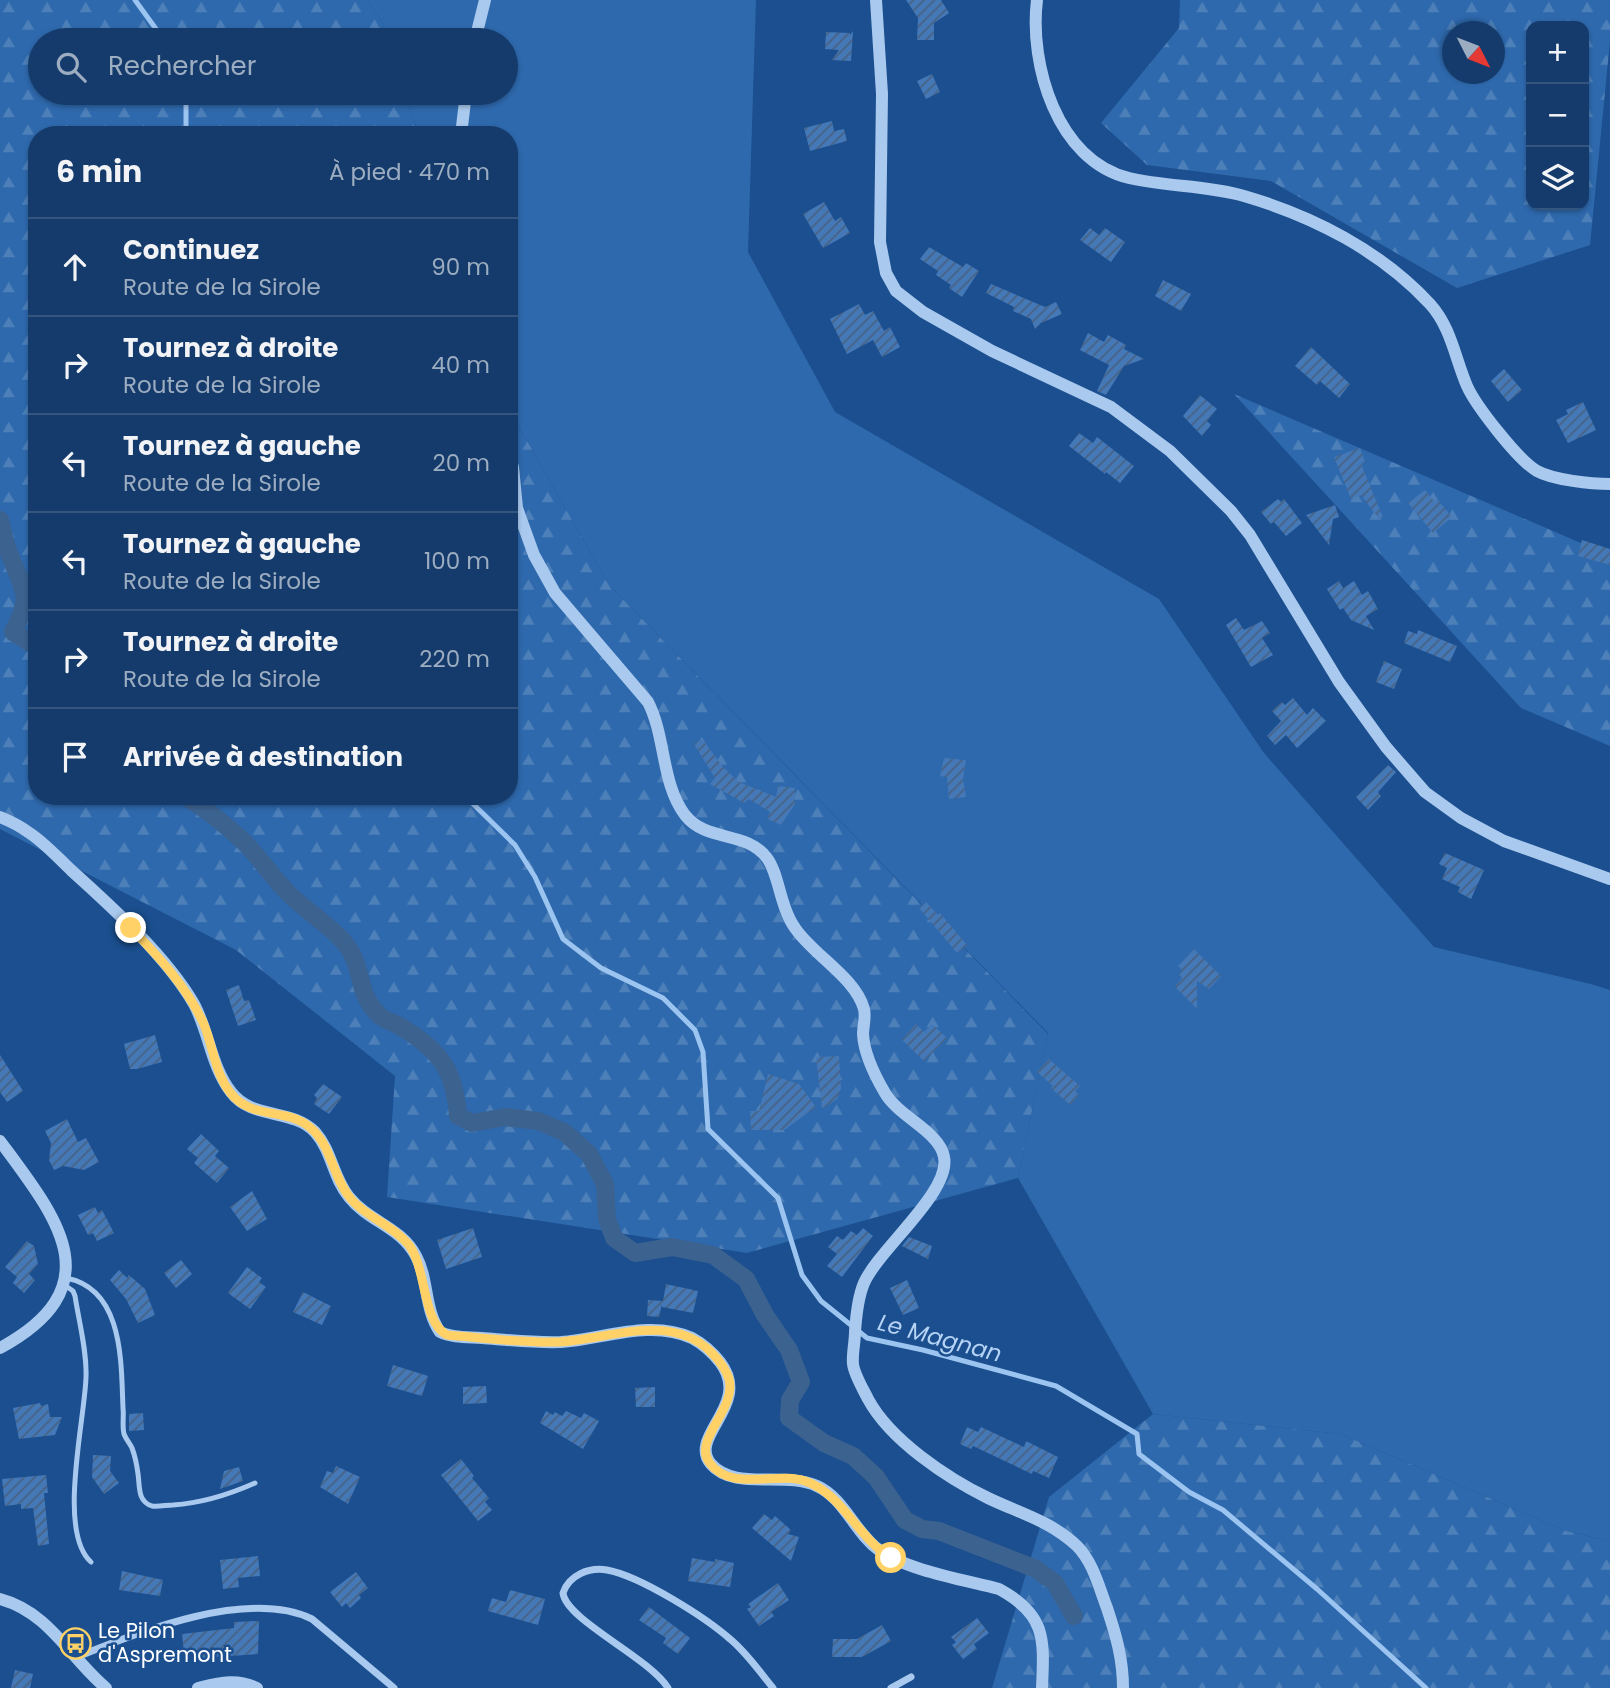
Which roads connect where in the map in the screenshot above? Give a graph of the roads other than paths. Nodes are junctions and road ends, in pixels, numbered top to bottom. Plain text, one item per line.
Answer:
1 (485, 0) edge
2 (876, 0) edge
3 (1037, 0) edge
4 (478, 28) edge
5 (465, 105) edge
6 (462, 126) edge
7 (1610, 484) edge
8 (518, 511) edge
9 (0, 817) edge
10 (1610, 879) edge
11 (0, 1141) edge
12 (64, 1281) junction
13 (0, 1348) edge
14 (255, 1483) dead end
15 (91, 1562) dead end
16 (0, 1599) edge
17 (77, 1657) junction
18 (911, 1677) dead end
19 (106, 1688) edge
20 (198, 1688) edge
21 (257, 1688) edge
22 (394, 1688) edge
23 (668, 1688) edge
24 (773, 1688) edge
25 (891, 1688) edge
26 (1042, 1688) edge
27 (1123, 1688) edge

1 - 4 street
2 - 10 street
3 - 7 street
5 - 6 street
8 - 27 street
9 - 26 street
11 - 12 street
12 - 13 street
12 - 14 lane
12 - 15 lane
16 - 17 street
17 - 19 street
17 - 22 street
18 - 25 street
20 - 21 street
23 - 24 street

